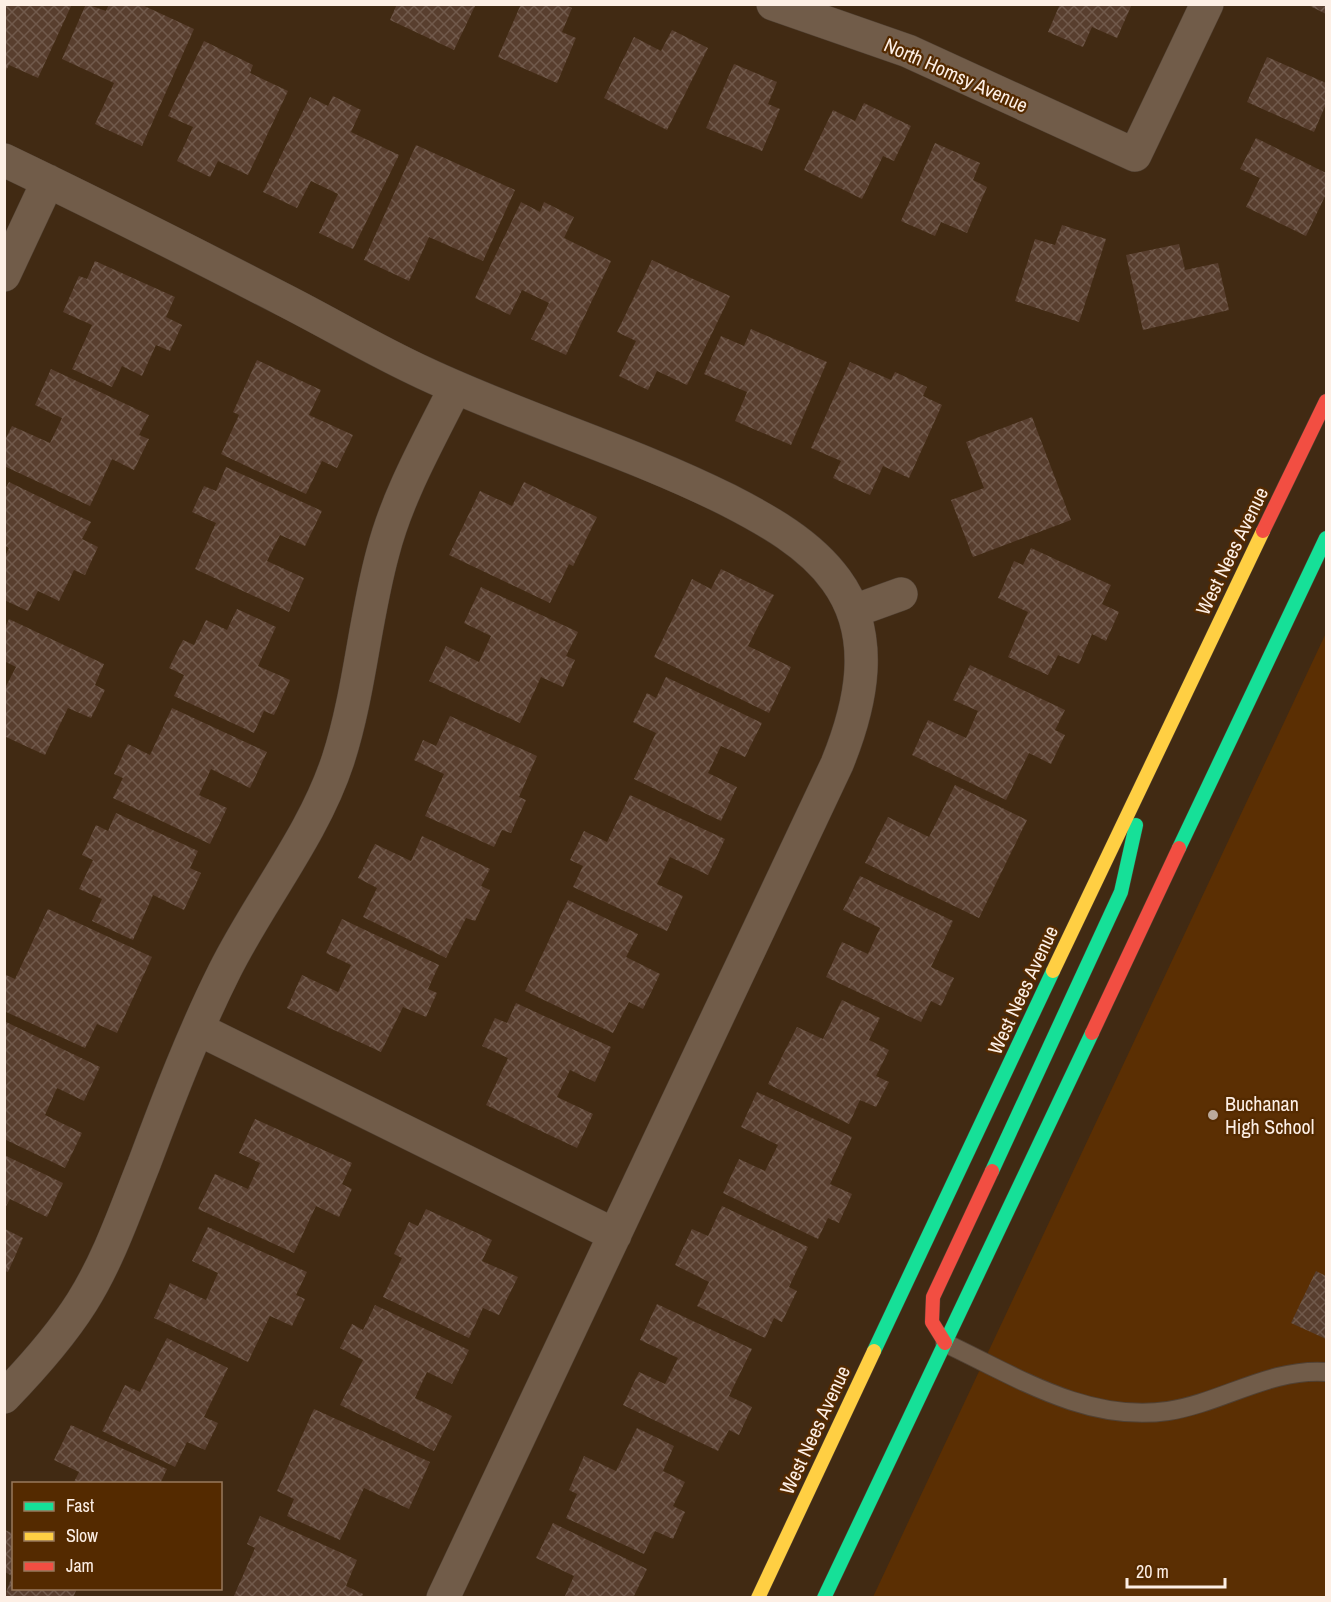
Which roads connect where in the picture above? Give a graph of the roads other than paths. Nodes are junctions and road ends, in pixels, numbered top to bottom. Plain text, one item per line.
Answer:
1 (773, 4) edge
2 (1207, 4) edge
3 (4, 160) edge
4 (48, 181) junction
5 (4, 275) edge
6 (455, 388) junction
7 (1326, 401) edge
8 (1326, 538) edge
9 (901, 594) dead end
10 (854, 610) junction
11 (1147, 771) junction
12 (198, 1029) junction
13 (615, 1235) junction
14 (945, 1342) junction
15 (1326, 1372) edge
16 (4, 1398) edge
17 (443, 1598) edge
18 (758, 1598) edge
19 (824, 1598) edge

1 - 2 street, North Homsy Avenue
3 - 4 street
4 - 5 street
4 - 6 street
6 - 10 street
6 - 12 street
7 - 11 main road, West Nees Avenue
8 - 14 main road
9 - 10 street
10 - 13 street
11 - 14 main road
11 - 18 main road, West Nees Avenue
12 - 13 street
12 - 16 street
13 - 17 street
14 - 15 lane
14 - 19 main road

